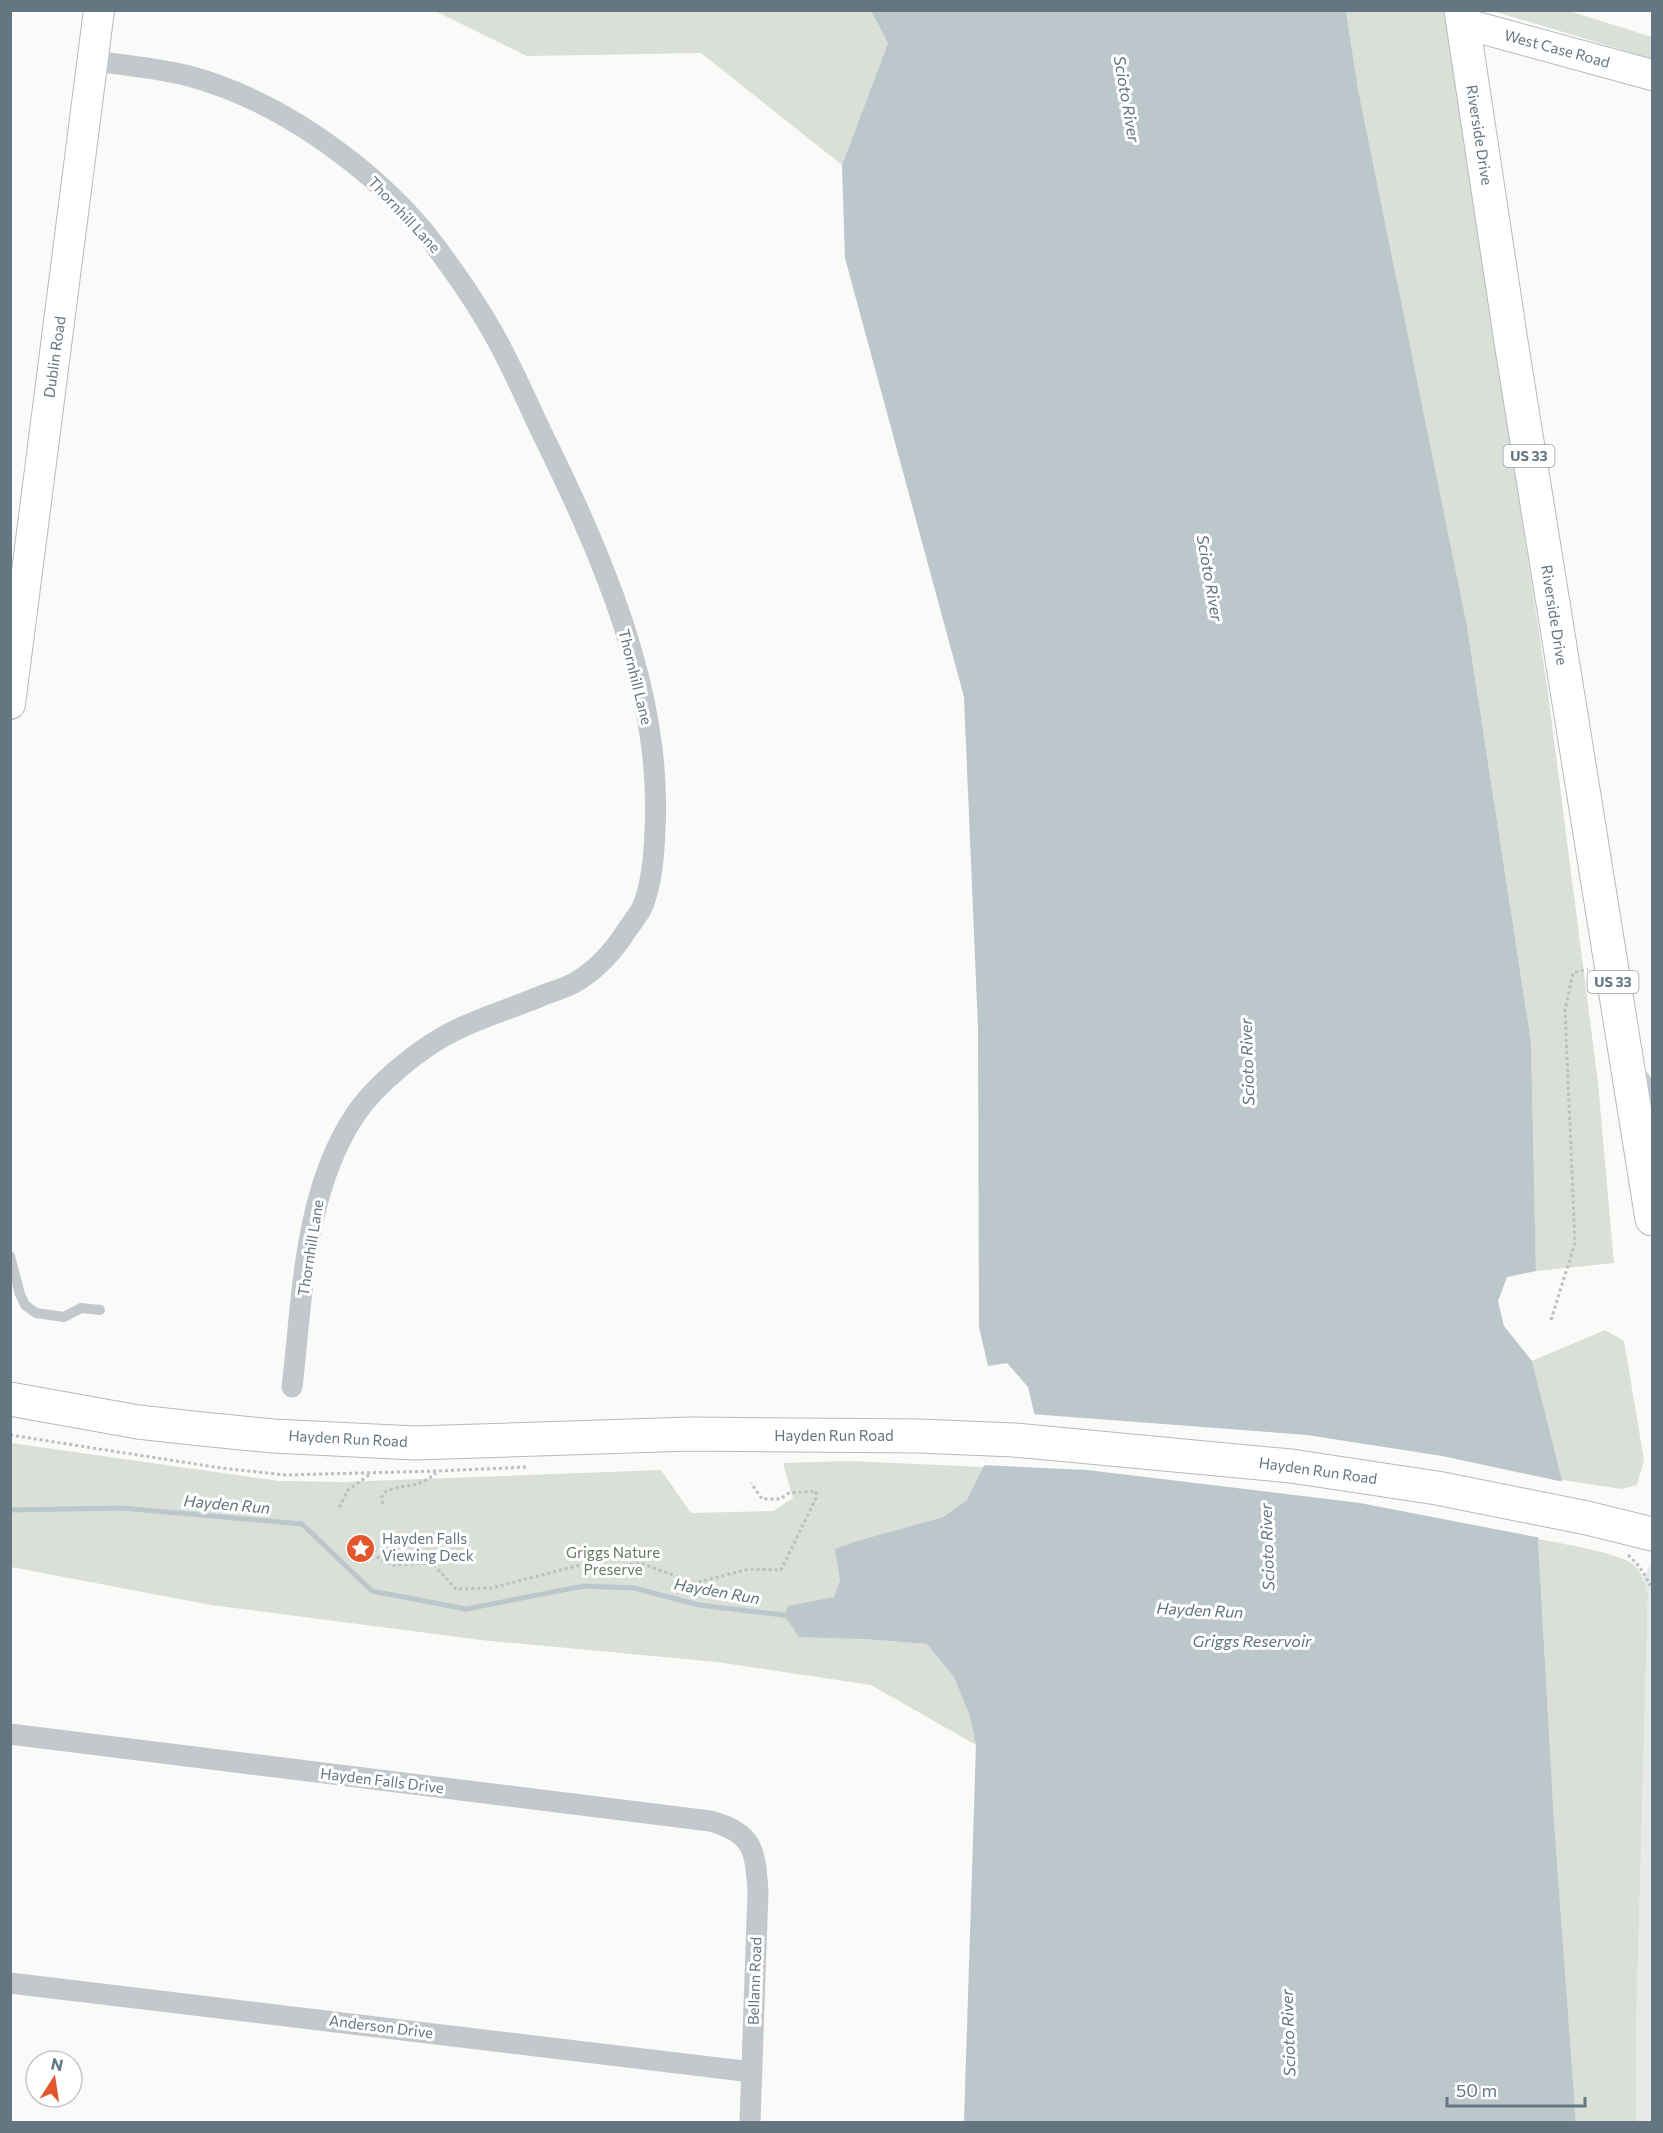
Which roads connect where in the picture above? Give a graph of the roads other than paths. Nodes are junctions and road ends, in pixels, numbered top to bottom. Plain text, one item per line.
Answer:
1 (99, 10) edge
2 (1461, 17) edge
3 (93, 61) junction
4 (1653, 75) edge
5 (10, 704) edge
6 (1628, 1064) junction
7 (1653, 1098) edge
8 (1653, 1220) edge
9 (10, 1256) edge
10 (100, 1310) dead end
11 (292, 1387) dead end
12 (10, 1399) edge
13 (1653, 1534) edge
14 (10, 1734) edge
15 (748, 1840) joint
16 (10, 1983) edge
17 (752, 2072) junction
18 (750, 2122) edge

1 - 3 main road, Dublin Road
2 - 4 main road, West Case Road
2 - 6 main road, Riverside Drive / US 33
3 - 5 main road, Dublin Road
3 - 11 street, Thornhill Lane
6 - 7 street
6 - 8 main road, Riverside Drive / US 33
9 - 10 lane
12 - 13 main road, Hayden Run Road
14 - 15 street, Hayden Falls Drive
15 - 17 street, Bellann Road
16 - 17 street, Anderson Drive
17 - 18 street, Bellann Road

